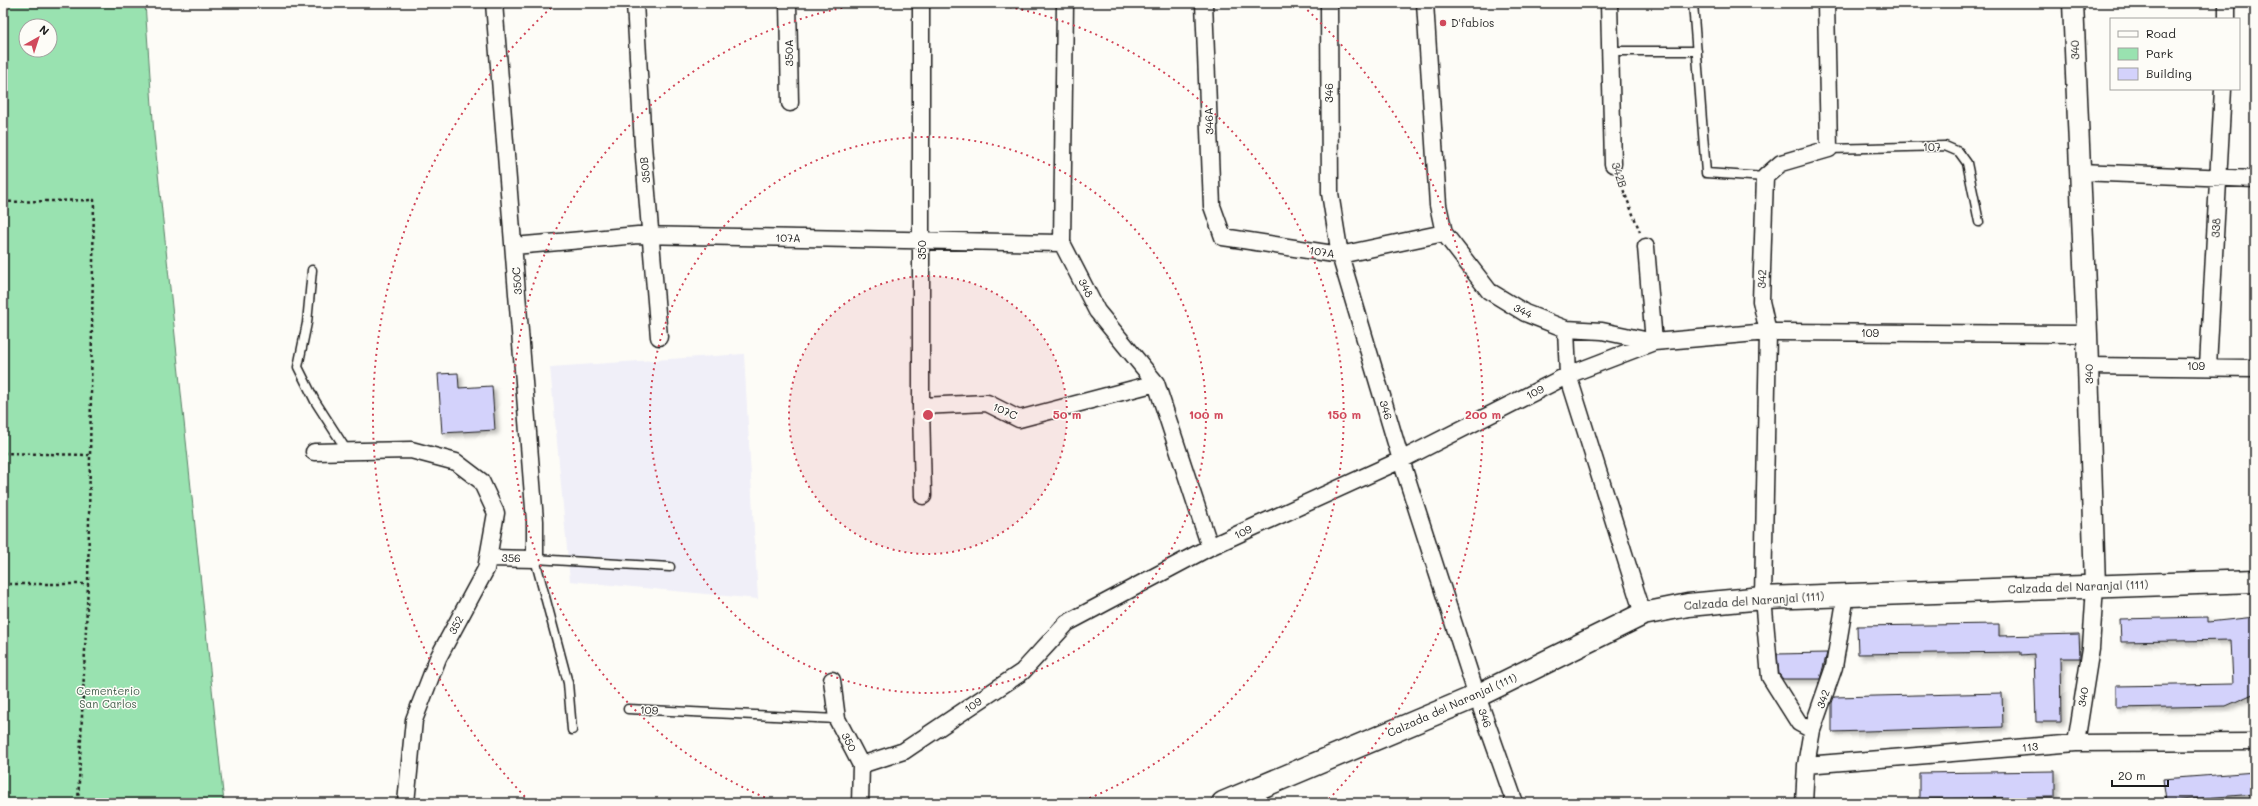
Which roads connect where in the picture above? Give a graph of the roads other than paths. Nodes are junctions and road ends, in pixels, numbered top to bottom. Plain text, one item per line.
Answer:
1 (494, 3) edge
2 (635, 3) edge
3 (788, 3) edge
4 (921, 3) edge
5 (1066, 3) edge
6 (1204, 3) edge
7 (1329, 3) edge
8 (1425, 3) edge
9 (1609, 3) edge
10 (1693, 3) edge
11 (1826, 3) edge
12 (2073, 3) edge
13 (2227, 3) edge
14 (2226, 18) edge
15 (1610, 51) junction
16 (1697, 51) junction
17 (2223, 90) edge
18 (790, 103) dead end
19 (1829, 149) junction
20 (1614, 164) road end
21 (2079, 172) junction
22 (2219, 177) junction
23 (1765, 178) junction
24 (2255, 179) edge
25 (1979, 222) dead end
26 (1444, 234) junction
27 (652, 235) junction
28 (1223, 237) joint
29 (922, 240) junction
30 (1062, 243) junction
31 (514, 246) junction
32 (1646, 247) road end
33 (1340, 255) junction
34 (312, 270) dead end
35 (1566, 329) junction
36 (1768, 332) junction
37 (2087, 334) junction
38 (659, 337) dead end
39 (1654, 342) junction
40 (2088, 366) junction
41 (2208, 366) junction
42 (2255, 368) edge
43 (1568, 375) junction
44 (1156, 383) junction
45 (921, 406) junction
46 (346, 451) junction
47 (314, 452) dead end
48 (1401, 460) junction
49 (923, 496) dead end
50 (1210, 547) junction
51 (488, 558) junction
52 (535, 559) junction
53 (670, 567) dead end
54 (2255, 581) edge
55 (2094, 586) junction
56 (1846, 595) junction
57 (1763, 598) junction
58 (1643, 614) junction
59 (832, 680) dead end
60 (1477, 696) junction
61 (628, 709) dead end
62 (837, 719) junction
63 (572, 730) dead end
64 (1812, 730) junction
65 (2255, 742) edge
66 (2076, 743) junction
67 (1806, 765) junction
68 (861, 766) junction
69 (406, 803) edge
70 (860, 803) edge
71 (1223, 803) edge
72 (1515, 803) edge
73 (1804, 803) edge

1 - 31 street, 350C
2 - 27 street, 350B
3 - 18 street, 350A
4 - 29 street, 350
5 - 30 street, 348
6 - 28 street, 346A
7 - 33 street, 346
8 - 26 street, 344
9 - 15 street, 342B
10 - 16 lane
11 - 19 street
12 - 21 street, 340
13 - 14 street
15 - 16 lane
15 - 20 street, 342B
16 - 23 lane
17 - 22 street, 338
19 - 23 street
19 - 25 lane, 107
21 - 22 street
21 - 37 street, 340
22 - 24 street
22 - 41 street, 338
23 - 36 street, 342
26 - 33 street, 107A
26 - 35 street, 344
27 - 29 street, 107A
27 - 31 street, 107A
27 - 38 street, 350B
28 - 33 street, 107A
29 - 30 street, 107A
29 - 45 street, 350
30 - 44 street, 348
31 - 52 street, 350C
32 - 39 street
33 - 48 street, 346
34 - 46 lane
35 - 39 street, 109
35 - 43 street
36 - 37 street, 109
36 - 39 street, 109
36 - 57 street, 342
37 - 40 street, 340
39 - 43 street, 109
40 - 41 street, 109
40 - 55 street, 340
41 - 42 street, 109
43 - 48 street, 109
43 - 58 street
44 - 45 street, 107C
44 - 50 street, 348
45 - 49 street, 350
46 - 47 street
46 - 51 street, 352
48 - 50 street, 109
48 - 60 street, 346
50 - 68 street, 109
51 - 52 street, 356
51 - 69 street, 352
52 - 53 lane
52 - 63 lane
54 - 55 main road, Calzada del Naranjal (111)
55 - 56 main road, Calzada del Naranjal (111)
55 - 66 street, 340
56 - 57 main road, Calzada del Naranjal (111)
56 - 64 street, 342
57 - 58 main road, Calzada del Naranjal (111)
57 - 64 street, 342
58 - 60 main road, Calzada del Naranjal (111)
59 - 62 street, 350
60 - 71 main road, Calzada del Naranjal (111)
60 - 72 street, 346
61 - 62 lane, 109
62 - 68 street, 350
64 - 67 street, 342
65 - 66 street, 113
66 - 67 street, 113
67 - 73 street, 342
68 - 70 street, 350

